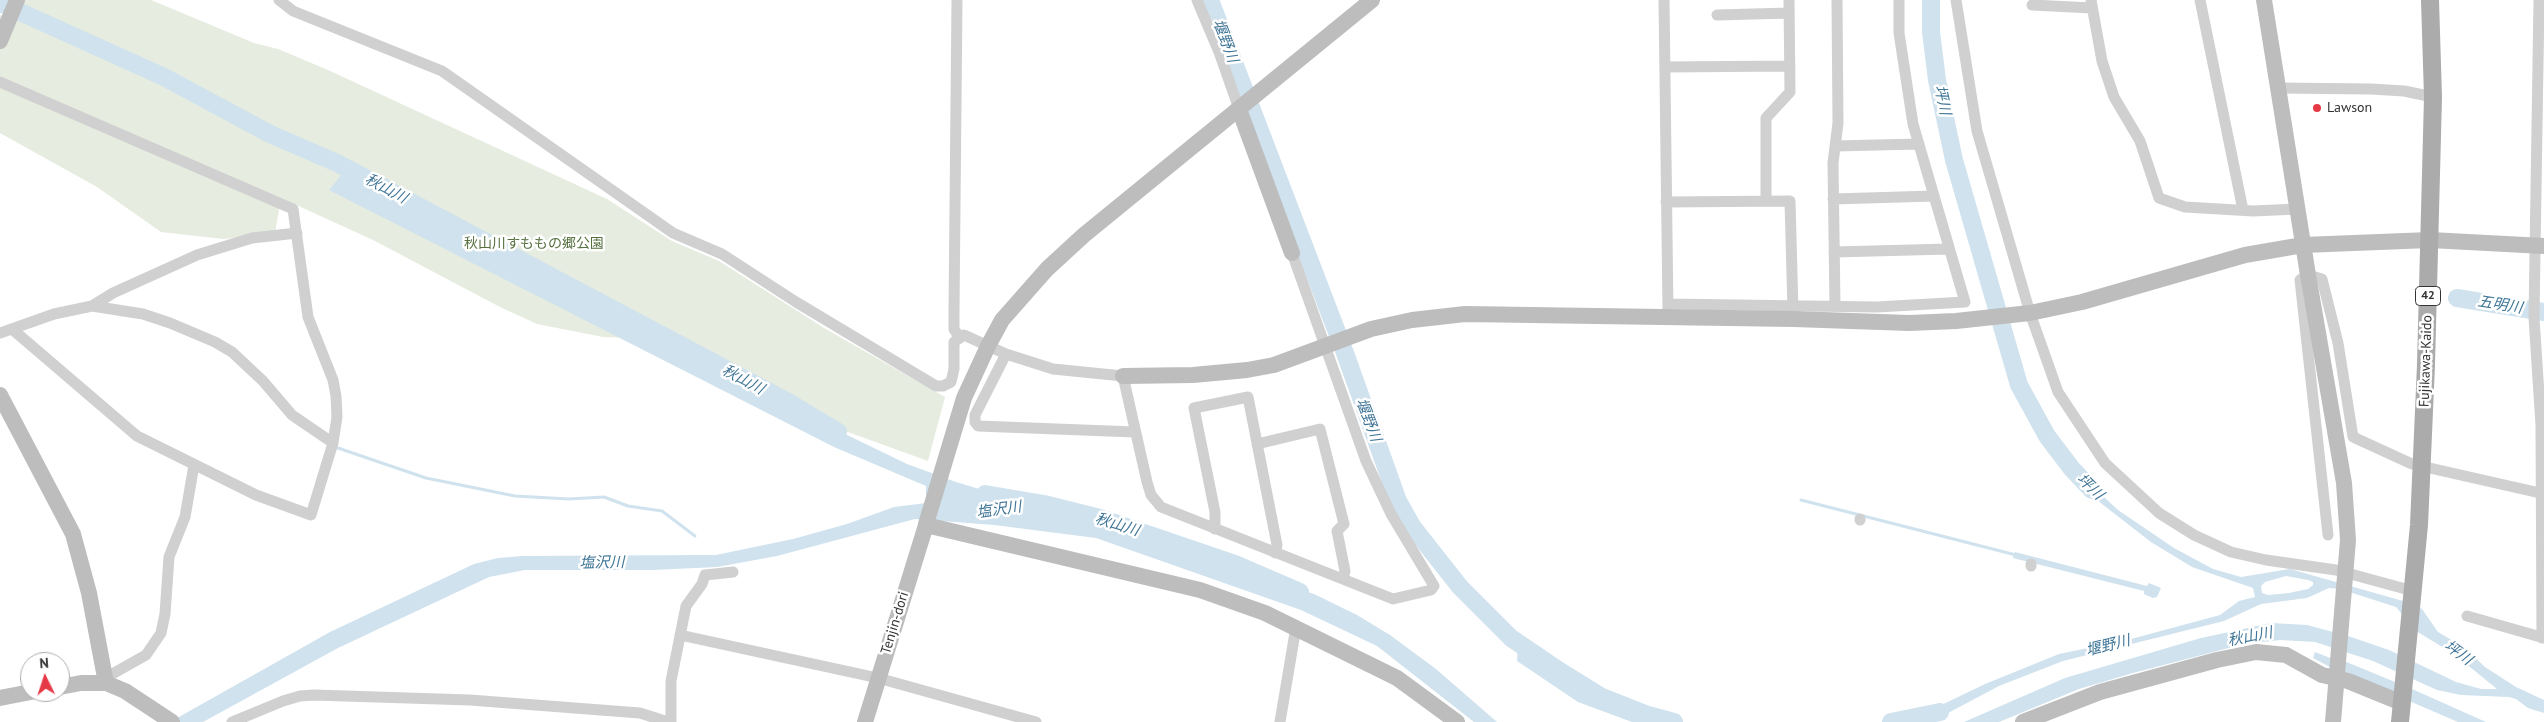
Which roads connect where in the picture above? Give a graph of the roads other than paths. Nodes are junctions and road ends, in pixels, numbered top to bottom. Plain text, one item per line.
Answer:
1 (17, 0) edge
2 (279, 0) edge
3 (957, 0) edge
4 (1197, 0) edge
5 (1372, 0) edge
6 (1664, 0) edge
7 (1789, 0) edge
8 (1837, 0) edge
9 (1899, 0) edge
10 (1956, 0) edge
11 (2200, 0) edge
12 (2264, 0) edge
13 (2430, 0) edge
14 (2540, 0) edge
15 (2092, 4) edge
16 (2032, 5) dead end
17 (1789, 13) junction
18 (1717, 15) dead end
19 (0, 41) edge
20 (1790, 66) junction
21 (1665, 68) junction
22 (0, 82) edge
23 (2277, 88) junction
24 (2433, 97) junction
25 (1240, 108) junction
26 (1919, 144) junction
27 (1836, 146) junction
28 (1934, 196) junction
29 (2540, 197) edge
30 (1834, 199) junction
31 (1766, 200) junction
32 (1666, 202) junction
33 (2297, 208) junction
34 (2243, 210) junction
35 (297, 233) junction
36 (2430, 240) junction
37 (2303, 245) junction
38 (2540, 246) edge
39 (1949, 249) junction
40 (1834, 252) junction
41 (1292, 253) joint
42 (2308, 275) junction
43 (92, 306) junction
44 (1834, 306) junction
45 (1668, 310) junction
46 (1793, 312) junction
47 (2030, 313) junction
48 (12, 329) junction
49 (0, 333) edge
50 (958, 337) junction
51 (1326, 345) junction
52 (988, 346) junction
53 (1006, 354) junction
54 (1123, 376) junction
55 (0, 396) edge
56 (2542, 425) edge
57 (1135, 432) junction
58 (2330, 439) dead end
59 (2317, 441) junction
60 (333, 443) junction
61 (1257, 444) junction
62 (194, 465) junction
63 (2421, 466) junction
64 (2540, 493) junction
65 (2543, 518) edge
66 (926, 525) junction
67 (1216, 529) junction
68 (2328, 535) dead end
69 (1275, 553) junction
70 (732, 572) dead end
71 (2346, 573) junction
72 (1343, 580) junction
73 (2413, 591) junction
74 (2467, 616) dead end
75 (1296, 627) junction
76 (680, 635) junction
77 (2543, 638) edge
78 (100, 653) junction
79 (2336, 675) junction
80 (110, 678) junction
81 (878, 678) junction
82 (70, 682) edge
83 (70, 685) edge
84 (20, 694) edge
85 (0, 698) edge
86 (2402, 700) junction
87 (169, 720) edge
88 (1019, 720) edge
89 (232, 722) edge
90 (669, 722) edge
91 (866, 722) edge
92 (1036, 722) edge
93 (1280, 722) edge
94 (1457, 722) edge
95 (2024, 722) edge
96 (2333, 722) edge
97 (2400, 722) edge

1 - 19 street
2 - 50 street
3 - 50 street
4 - 25 street
5 - 25 street, Tenjin-dori
6 - 21 street
7 - 17 street
8 - 27 street
9 - 26 street
10 - 47 street
11 - 34 street
12 - 23 street
13 - 24 main road, Fujikawa-Kaido / 42
14 - 29 street
15 - 16 street
15 - 34 street
17 - 18 street
17 - 20 street
20 - 21 street
20 - 31 street
21 - 32 street
22 - 35 street
23 - 24 street
23 - 33 street
24 - 36 main road, Fujikawa-Kaido / 42
25 - 41 street
25 - 52 street, Tenjin-dori
26 - 27 street
26 - 28 street
27 - 30 street
28 - 30 street
28 - 39 street
29 - 38 street
30 - 40 street
31 - 32 street
31 - 46 street
32 - 45 street
33 - 34 street
33 - 37 street
35 - 43 street
35 - 60 street
36 - 37 street
36 - 38 street
36 - 63 main road, Fujikawa-Kaido / 42
37 - 42 street
37 - 47 street
38 - 56 street
39 - 40 street
39 - 44 street
40 - 44 street
41 - 51 street
42 - 59 street
42 - 63 street
42 - 71 street
43 - 48 street
43 - 60 street
44 - 46 street
45 - 46 street
45 - 51 street
46 - 47 street
47 - 71 street
48 - 49 street
48 - 62 street
50 - 52 street
51 - 54 street
51 - 72 street
52 - 53 street
52 - 66 street, Tenjin-dori
53 - 54 street
53 - 57 street
54 - 57 street
55 - 78 street
56 - 64 street
57 - 67 street
58 - 59 street
59 - 68 street
60 - 62 street
61 - 67 street
61 - 69 street
61 - 72 street
62 - 80 street
63 - 64 street
63 - 73 main road, Fujikawa-Kaido / 42
64 - 65 street
65 - 77 street
66 - 75 street
66 - 81 street, Tenjin-dori
67 - 69 street
69 - 72 street
70 - 76 street
71 - 73 street
71 - 79 street
73 - 86 main road, Fujikawa-Kaido / 42
74 - 77 street
75 - 93 street
75 - 94 street
76 - 81 street
76 - 90 street
78 - 80 street
78 - 82 street
79 - 86 street
79 - 95 street
79 - 96 street
80 - 83 street
80 - 87 street
81 - 88 street
81 - 91 street, Tenjin-dori
84 - 85 street
86 - 97 main road, Fujikawa-Kaido / 42
88 - 92 street
89 - 90 street

